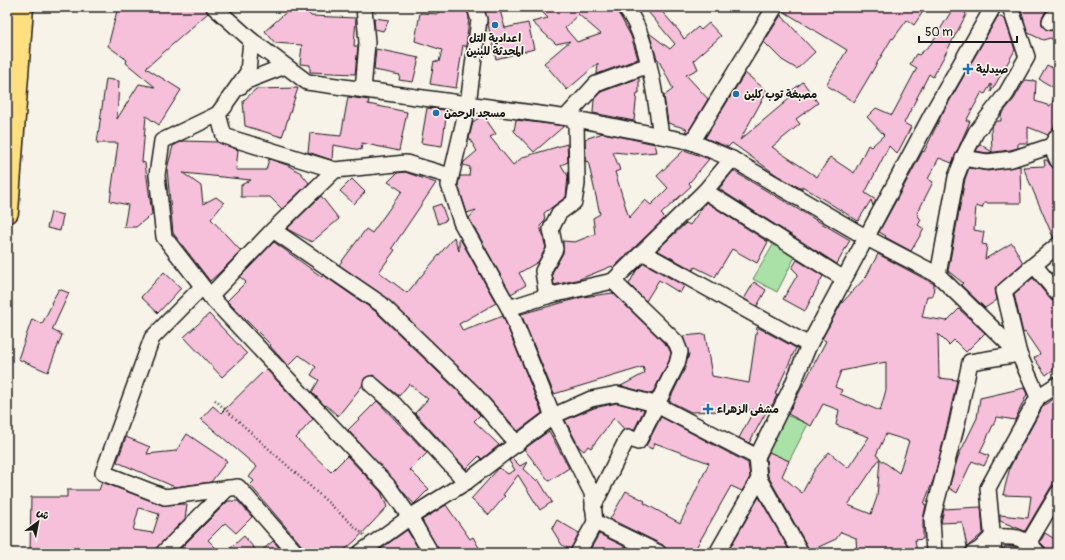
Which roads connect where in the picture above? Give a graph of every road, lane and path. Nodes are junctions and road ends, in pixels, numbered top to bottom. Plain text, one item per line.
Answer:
1 (22, 7) edge
2 (214, 7) edge
3 (364, 7) edge
4 (475, 7) edge
5 (624, 7) edge
6 (775, 7) edge
7 (1010, 7) edge
8 (991, 8) edge
9 (1058, 8) edge
10 (1050, 22) dead end
11 (250, 40) junction
12 (648, 65) junction
13 (285, 66) junction
14 (363, 90) junction
15 (468, 104) junction
16 (218, 114) junction
17 (571, 118) junction
18 (661, 136) junction
19 (1054, 140) edge
20 (692, 142) junction
21 (963, 158) junction
22 (732, 159) junction
23 (1058, 161) edge
24 (335, 170) junction
25 (450, 176) junction
26 (705, 192) junction
27 (7, 212) edge
28 (273, 230) junction
29 (867, 238) junction
30 (1058, 245) edge
31 (644, 253) junction
32 (1034, 265) junction
33 (938, 275) junction
34 (844, 279) junction
35 (613, 281) junction
36 (206, 292) junction
37 (1058, 294) edge
38 (547, 296) junction
39 (509, 308) junction
40 (809, 345) junction
41 (1019, 354) junction
42 (371, 384) dead end
43 (1058, 384) edge
44 (1038, 397) junction
45 (215, 400) dead end
46 (655, 404) junction
47 (553, 416) junction
48 (517, 444) junction
49 (757, 457) junction
50 (759, 479) junction
51 (466, 482) junction
52 (228, 488) junction
53 (1058, 493) edge
54 (594, 515) junction
55 (410, 517) junction
56 (992, 537) junction
57 (373, 543) junction
58 (1033, 548) edge
59 (162, 553) edge
60 (296, 553) edge
61 (360, 553) edge
62 (431, 553) edge
63 (578, 553) edge
64 (659, 553) edge
65 (717, 553) edge
66 (801, 553) edge
67 (934, 553) edge
68 (973, 553) edge
69 (994, 553) edge

1 - 27 main road
2 - 11 street
3 - 14 street
4 - 15 street
5 - 12 street
6 - 20 street
7 - 21 street
8 - 29 street
9 - 10 street
11 - 13 street
11 - 16 street
12 - 17 street
12 - 18 street
13 - 14 street
13 - 16 street
14 - 15 street
15 - 17 street
15 - 25 street
16 - 24 street
16 - 36 street
17 - 18 street
17 - 38 street
18 - 20 street
19 - 21 street
19 - 23 street
20 - 22 street
21 - 33 street
22 - 26 street
22 - 29 street
24 - 25 street
24 - 28 street
25 - 39 street
26 - 31 street
26 - 34 street
28 - 36 street
28 - 48 street
29 - 33 street
29 - 34 street
30 - 32 street
31 - 35 street
31 - 40 street
32 - 37 street
32 - 41 street
33 - 41 street
34 - 40 street
35 - 38 street
35 - 46 street
36 - 52 street
36 - 55 street
38 - 39 street
39 - 47 street
40 - 49 street
41 - 44 street
41 - 67 street
42 - 51 street
43 - 44 street
44 - 56 street
45 - 57 path
46 - 47 street
46 - 49 street
46 - 54 street
47 - 48 street
47 - 54 street
48 - 51 street
49 - 50 street
50 - 65 street
50 - 66 street
51 - 55 street
52 - 59 street
52 - 60 street
53 - 58 street
54 - 63 street
54 - 64 street
55 - 57 street
55 - 62 street
56 - 58 street
56 - 68 street
56 - 69 street
57 - 61 street

